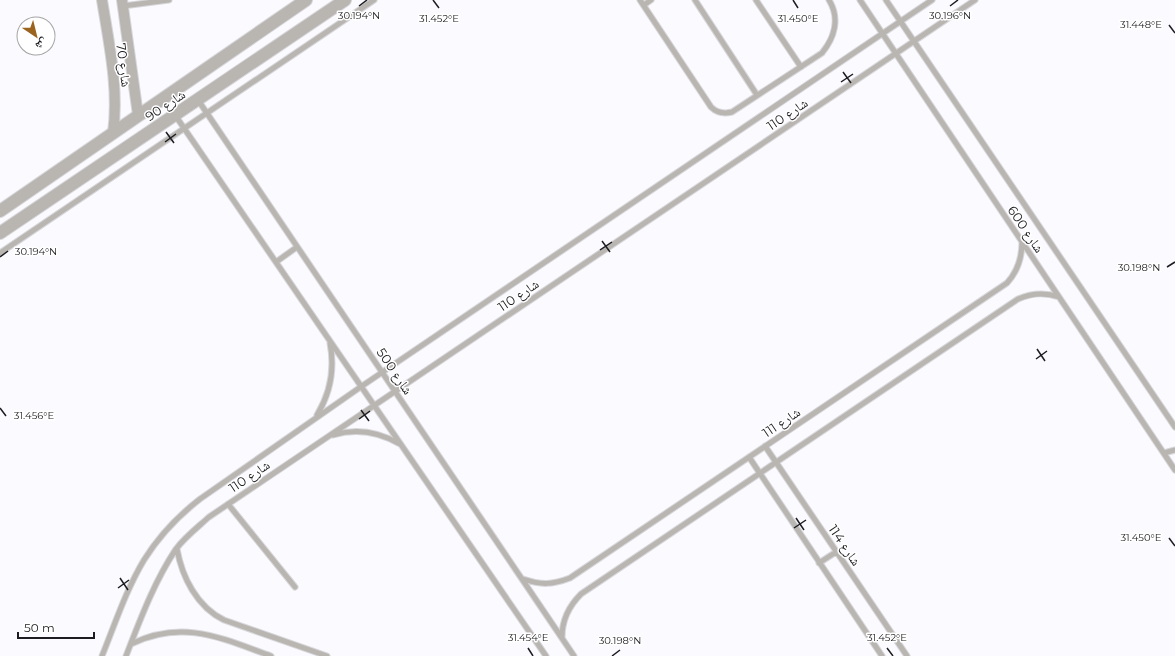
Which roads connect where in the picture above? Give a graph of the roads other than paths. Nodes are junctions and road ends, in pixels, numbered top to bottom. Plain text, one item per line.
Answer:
1 (102, 0) edge
2 (169, 0) edge
3 (306, 0) edge
4 (345, 0) edge
5 (374, 0) edge
6 (640, 0) edge
7 (652, 0) edge
8 (695, 0) edge
9 (756, 0) edge
10 (829, 0) edge
11 (860, 0) edge
12 (886, 0) edge
13 (932, 0) edge
14 (975, 0) edge
15 (122, 3) edge
16 (644, 5) junction
17 (900, 21) junction
18 (882, 34) junction
19 (914, 41) junction
20 (895, 54) junction
21 (801, 67) junction
22 (757, 95) junction
23 (198, 99) junction
24 (206, 113) junction
25 (138, 115) junction
26 (175, 115) junction
27 (184, 129) junction
28 (113, 133) junction
29 (0, 211) edge
30 (0, 233) edge
31 (1022, 242) junction
32 (298, 247) junction
33 (0, 254) edge
34 (276, 262) junction
35 (1059, 297) junction
36 (330, 340) junction
37 (383, 372) junction
38 (362, 386) junction
39 (395, 391) junction
40 (375, 405) junction
41 (315, 418) junction
42 (1175, 427) edge
43 (326, 437) junction
44 (402, 444) junction
45 (765, 446) junction
46 (1175, 450) edge
47 (1164, 453) junction
48 (748, 457) junction
49 (776, 463) junction
50 (1175, 470) edge
51 (760, 474) junction
52 (228, 504) junction
53 (177, 549) junction
54 (836, 552) junction
55 (819, 563) junction
56 (522, 579) junction
57 (295, 588) dead end
58 (562, 638) junction
59 (131, 644) junction
60 (102, 656) edge
61 (126, 656) edge
62 (271, 656) edge
63 (326, 656) edge
64 (546, 656) edge
65 (574, 656) edge
66 (882, 656) edge
67 (907, 656) edge

1 - 28 street, شارع 70
2 - 15 lane
3 - 25 street, شارع 90
4 - 23 street, شارع 90
5 - 24 lane
6 - 16 lane
7 - 16 lane
8 - 22 lane
9 - 21 lane
10 - 21 lane
11 - 18 lane, شارع 600
12 - 17 lane, شارع 600
13 - 17 lane, شارع 110
14 - 19 lane, شارع 110
15 - 25 street, شارع 70
16 - 22 lane
17 - 18 lane, شارع 110
17 - 19 lane, شارع 600
18 - 20 lane, شارع 600
18 - 37 lane, شارع 110
19 - 20 lane, شارع 110
19 - 42 lane, شارع 600
20 - 31 lane, شارع 600
20 - 39 lane, شارع 110
21 - 22 lane
23 - 24 lane, شارع 500
23 - 26 street, شارع 90
24 - 27 lane
24 - 32 lane, شارع 500
25 - 28 street, شارع 90
26 - 27 lane
26 - 30 street, شارع 90
27 - 33 lane
27 - 34 lane
28 - 29 street, شارع 90
31 - 35 lane, شارع 600
31 - 45 lane, شارع 111
32 - 34 lane
32 - 37 lane, شارع 500
34 - 36 lane
35 - 47 lane, شارع 600
35 - 49 lane
36 - 38 lane
36 - 41 lane
37 - 38 lane, شارع 110
37 - 39 lane, شارع 500
38 - 40 lane
38 - 41 lane, شارع 110
39 - 40 lane, شارع 110
39 - 56 lane, شارع 500
40 - 43 lane, شارع 110
40 - 44 lane
41 - 60 lane, شارع 110
43 - 44 lane
43 - 52 lane, شارع 110
44 - 64 lane
45 - 48 lane, شارع 111
45 - 49 lane, شارع 114
46 - 47 lane
47 - 50 lane, شارع 600
48 - 51 lane
48 - 56 lane, شارع 111
49 - 51 lane
49 - 54 lane, شارع 114
51 - 55 lane
51 - 58 lane
52 - 53 lane, شارع 110
52 - 57 lane
53 - 59 lane, شارع 110
53 - 63 lane
54 - 55 lane
54 - 67 lane, شارع 114
55 - 66 lane
56 - 58 lane, شارع 500
58 - 65 lane, شارع 500
59 - 61 lane, شارع 110
59 - 62 lane

